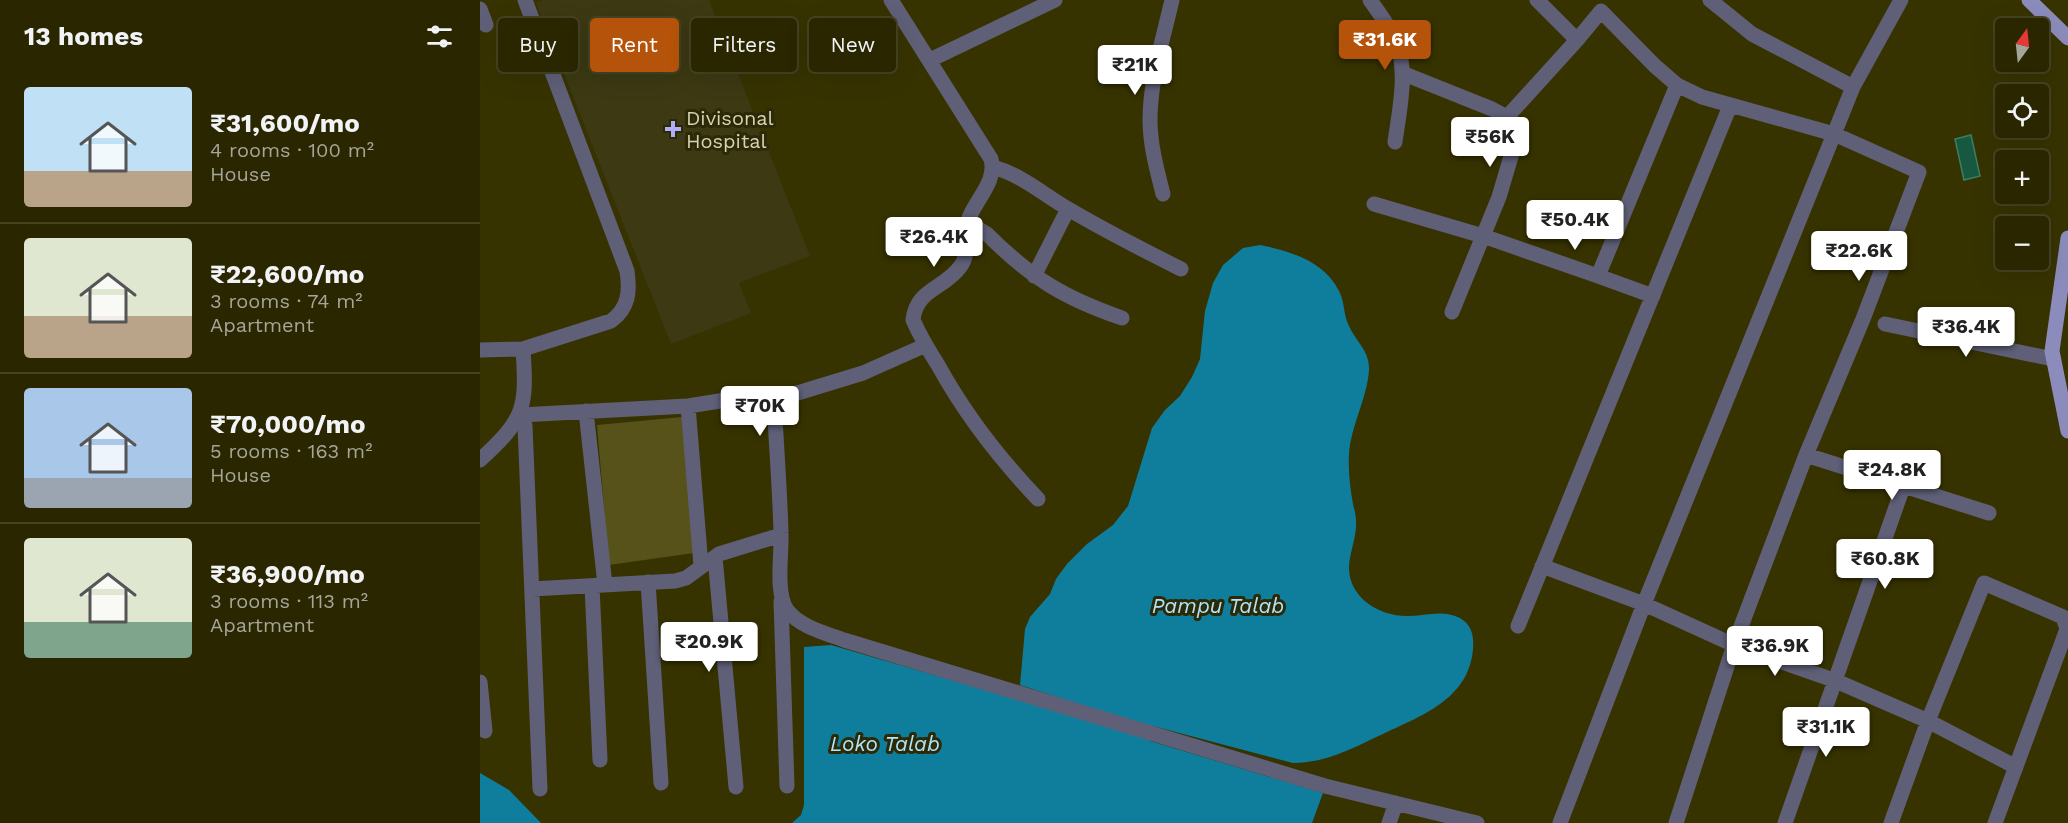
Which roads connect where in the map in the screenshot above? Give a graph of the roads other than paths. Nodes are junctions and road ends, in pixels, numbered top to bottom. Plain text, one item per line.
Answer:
1 (525, 0) edge
2 (891, 0) edge
3 (1054, 0) edge
4 (1172, 0) edge
5 (1370, 0) edge
6 (1536, 0) edge
7 (1710, 0) edge
8 (1901, 0) edge
9 (2029, 0) edge
10 (1603, 5) edge
11 (480, 9) edge
12 (486, 25) dead end
13 (2068, 38) edge
14 (1577, 40) junction
15 (930, 60) junction
16 (1402, 73) junction
17 (1677, 85) junction
18 (1853, 87) junction
19 (1730, 106) junction
20 (1507, 117) junction
21 (1834, 134) junction
22 (1395, 142) dead end
23 (993, 167) junction
24 (1163, 194) dead end
25 (1374, 204) dead end
26 (1068, 208) junction
27 (967, 227) junction
28 (1483, 236) junction
29 (2068, 238) edge
30 (1180, 269) dead end
31 (1034, 276) junction
32 (1598, 276) junction
33 (1653, 296) junction
34 (1452, 312) dead end
35 (1122, 318) dead end
36 (1885, 324) dead end
37 (926, 345) junction
38 (523, 349) junction
39 (480, 350) edge
40 (2053, 359) junction
41 (768, 402) junction
42 (688, 406) junction
43 (586, 411) junction
44 (521, 415) junction
45 (2068, 431) edge
46 (1806, 455) junction
47 (480, 460) edge
48 (1903, 487) junction
49 (1038, 499) dead end
50 (1989, 513) dead end
51 (781, 535) junction
52 (715, 557) junction
53 (701, 566) junction
54 (1542, 566) junction
55 (648, 582) junction
56 (598, 585) junction
57 (532, 589) junction
58 (781, 589) junction
59 (1644, 604) junction
60 (1518, 626) dead end
61 (1734, 645) junction
62 (1836, 681) junction
63 (480, 682) edge
64 (1928, 721) junction
65 (485, 731) dead end
66 (600, 760) dead end
67 (2016, 767) junction
68 (661, 783) dead end
69 (787, 786) dead end
70 (736, 787) dead end
71 (540, 789) dead end
72 (1396, 803) junction
73 (1389, 823) edge
74 (1477, 823) edge
75 (1560, 823) edge
76 (1676, 823) edge
77 (1785, 823) edge
78 (1891, 823) edge
79 (1995, 823) edge

1 - 38 street
2 - 15 street
3 - 15 street
4 - 24 street
5 - 16 street
6 - 14 street
7 - 18 street
8 - 18 street
9 - 13 main road
10 - 14 street
10 - 17 street
11 - 12 street
14 - 20 street
15 - 23 street
16 - 20 street
16 - 22 street
17 - 19 street
17 - 32 street
18 - 21 street
19 - 21 street
19 - 33 street
20 - 28 street
21 - 46 street
21 - 59 street
23 - 26 street
23 - 27 street
25 - 28 street
26 - 30 street
26 - 31 street
27 - 31 street
27 - 37 street
28 - 32 street
28 - 34 street
29 - 40 main road
31 - 35 street
32 - 33 street
33 - 54 street
36 - 40 street
37 - 41 street
37 - 49 street
38 - 39 street
38 - 44 street
40 - 45 main road
41 - 42 street
41 - 51 street
42 - 43 street
42 - 53 street
43 - 44 street
43 - 56 street
44 - 47 street
44 - 57 street
46 - 48 street
46 - 61 street
48 - 50 street
48 - 62 street
51 - 52 street
51 - 58 street
52 - 53 street
52 - 70 street
53 - 55 street
54 - 59 street
54 - 60 street
55 - 56 street
55 - 68 street
56 - 57 street
56 - 66 street
57 - 71 street
58 - 69 street
58 - 72 street
59 - 61 street
59 - 75 street
61 - 62 street
61 - 76 street
62 - 64 street
62 - 77 street
63 - 65 street
64 - 67 street
64 - 67 street
64 - 78 street
67 - 79 street
72 - 73 street
72 - 74 street

